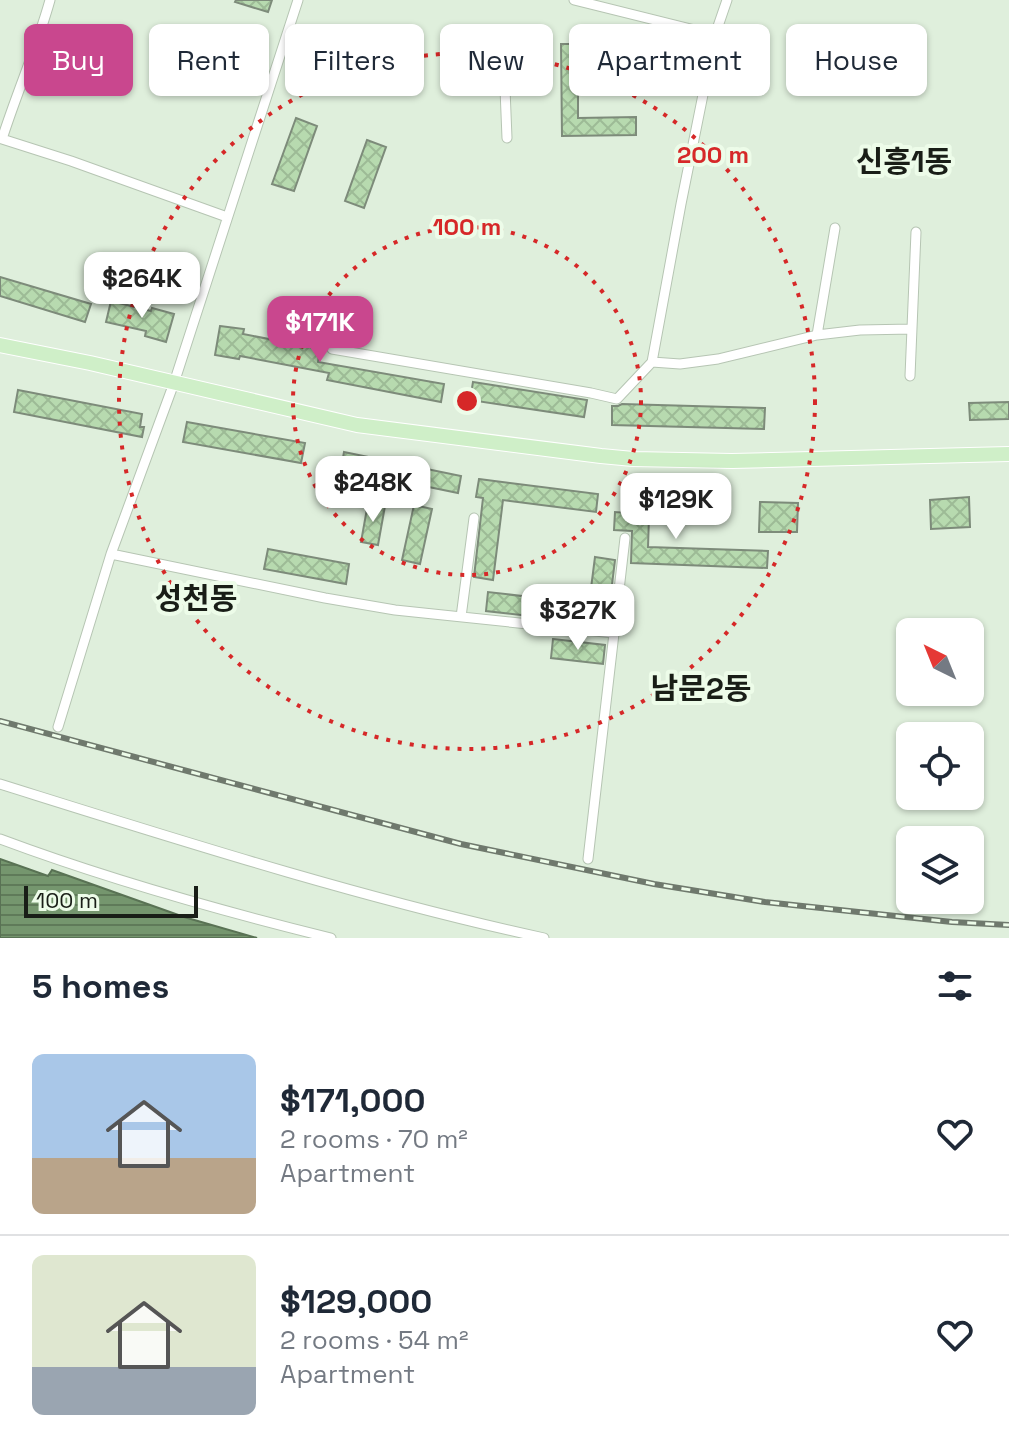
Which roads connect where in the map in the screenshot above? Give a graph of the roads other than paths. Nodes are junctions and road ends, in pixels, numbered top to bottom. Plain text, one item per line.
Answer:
1 (50, 0) edge
2 (298, 0) edge
3 (574, 0) edge
4 (727, 0) edge
5 (671, 24) edge
6 (719, 24) edge
7 (505, 96) edge
8 (703, 96) edge
9 (507, 138) dead end
10 (227, 217) junction
11 (835, 228) dead end
12 (916, 232) dead end
13 (912, 329) junction
14 (817, 335) junction
15 (0, 345) edge
16 (332, 349) dead end
17 (652, 362) junction
18 (910, 376) dead end
19 (174, 383) junction
20 (1009, 454) edge
21 (474, 518) dead end
22 (625, 538) dead end
23 (111, 554) junction
24 (461, 617) junction
25 (614, 633) junction
26 (58, 727) dead end
27 (0, 784) edge
28 (0, 839) edge
29 (588, 859) dead end
30 (331, 938) edge
31 (544, 938) edge

1 - 10 street
2 - 10 street
3 - 5 street
4 - 6 street
7 - 9 street
8 - 17 street
10 - 19 street
11 - 14 street
12 - 13 street
13 - 14 street
13 - 18 street
14 - 17 street
15 - 19 main road
16 - 17 street
19 - 20 main road
19 - 23 street
21 - 24 street
22 - 25 street
23 - 24 street
23 - 26 street
24 - 25 street
25 - 29 street
27 - 31 street
28 - 30 street

